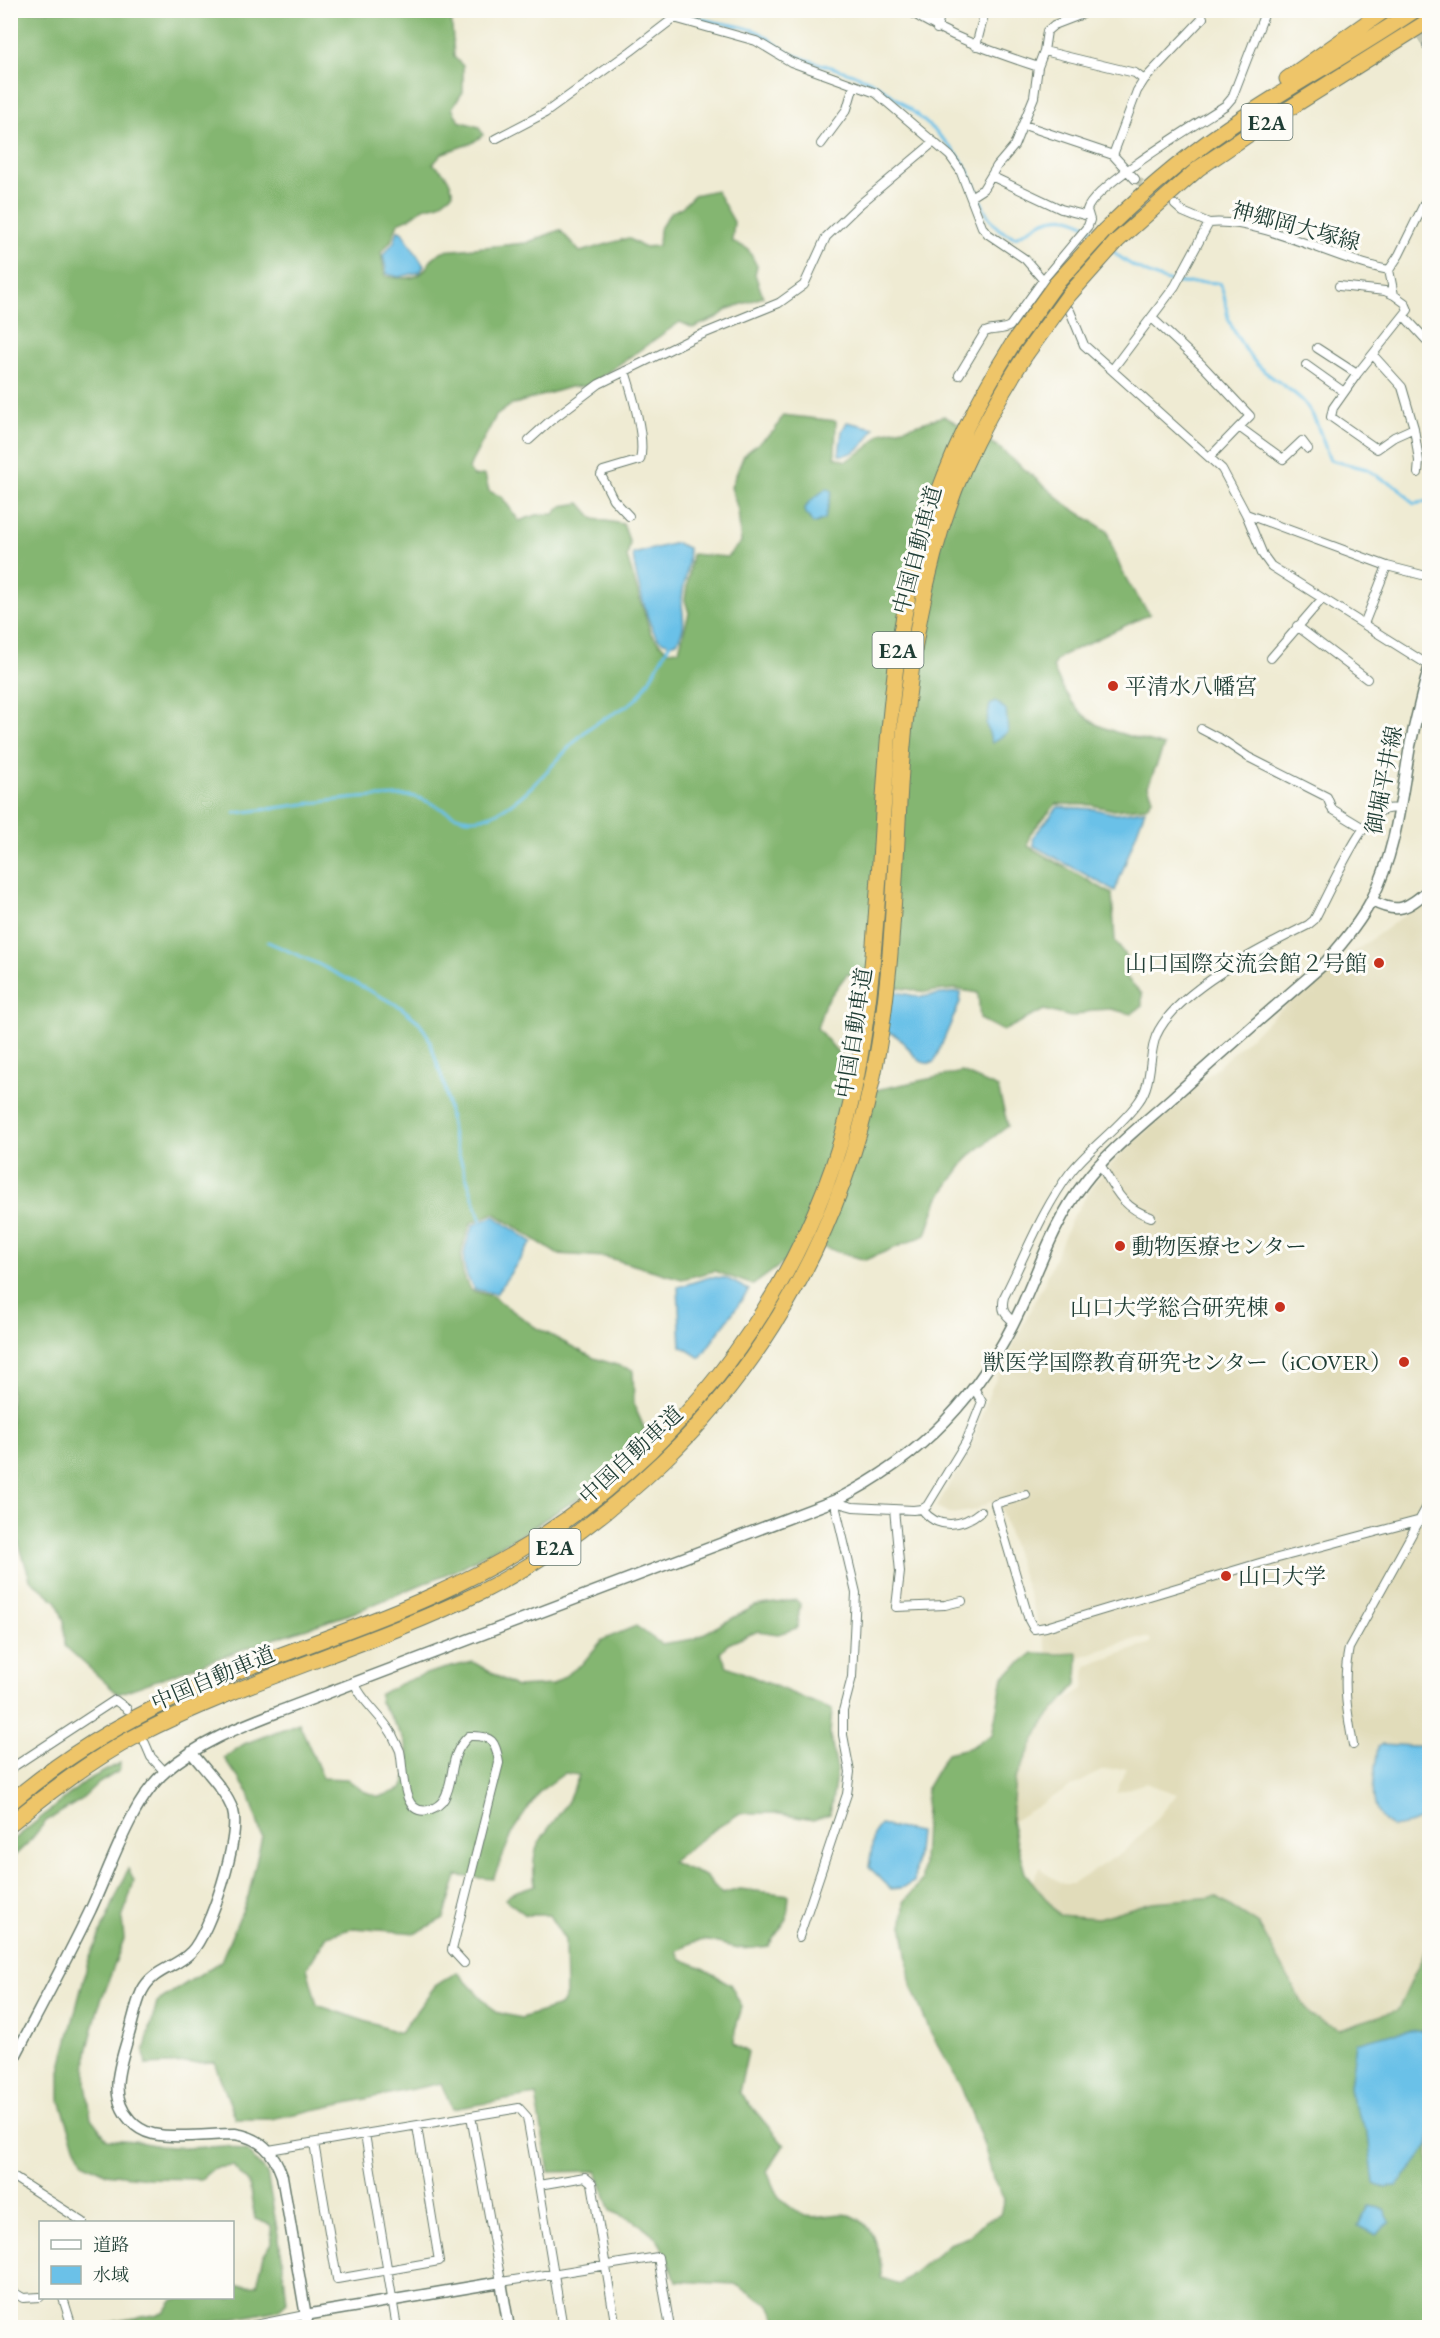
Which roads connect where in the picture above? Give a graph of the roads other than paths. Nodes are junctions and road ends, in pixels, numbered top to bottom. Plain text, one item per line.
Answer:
1 (941, 10) edge
2 (1093, 10) edge
3 (1200, 10) edge
4 (1266, 10) edge
5 (1384, 10) edge
6 (1415, 10) edge
7 (985, 11) edge
8 (911, 12) dead end
9 (671, 14) edge
10 (1430, 20) edge
11 (937, 29) junction
12 (1429, 42) edge
13 (976, 46) junction
14 (1044, 51) junction
15 (1038, 67) junction
16 (1144, 80) junction
17 (1330, 83) junction
18 (854, 85) junction
19 (1024, 125) junction
20 (495, 139) dead end
21 (934, 142) junction
22 (821, 144) dead end
23 (1113, 155) junction
24 (1127, 171) junction
25 (1169, 171) junction
26 (991, 176) junction
27 (1135, 179) tunnel mouth
28 (974, 196) junction
29 (1429, 196) edge
30 (1175, 205) tunnel mouth
31 (1088, 216) junction
32 (1209, 223) junction
33 (1389, 270) junction
34 (1042, 280) junction
35 (1339, 286) dead end
36 (1394, 295) junction
37 (1404, 316) junction
38 (1152, 318) junction
39 (1430, 344) edge
40 (1317, 348) dead end
41 (1373, 355) junction
42 (1306, 366) dead end
43 (1112, 370) junction
44 (625, 371) junction
45 (1358, 374) junction
46 (959, 375) dead end
47 (1344, 392) junction
48 (1239, 427) junction
49 (1414, 428) junction
50 (529, 440) dead end
51 (1308, 449) dead end
52 (1210, 457) junction
53 (1418, 473) dead end
54 (1246, 514) junction
55 (629, 516) dead end
56 (1388, 566) junction
57 (1430, 577) edge
58 (1322, 599) junction
59 (1364, 624) junction
60 (1297, 627) junction
61 (1271, 658) dead end
62 (1429, 666) edge
63 (1367, 679) dead end
64 (1201, 729) dead end
65 (1400, 809) junction
66 (1365, 829) junction
67 (1430, 890) edge
68 (1372, 901) junction
69 (1100, 1164) junction
70 (1151, 1217) dead end
71 (1014, 1322) junction
72 (974, 1388) junction
73 (1026, 1495) dead end
74 (837, 1501) junction
75 (1428, 1506) edge
76 (894, 1509) junction
77 (922, 1509) junction
78 (981, 1511) dead end
79 (1417, 1521) junction
80 (962, 1601) dead end
81 (354, 1682) junction
82 (127, 1709) dead end
83 (145, 1743) dead end
84 (1353, 1745) dead end
85 (191, 1752) junction
86 (10, 1769) edge
87 (165, 1772) junction
88 (10, 1803) edge
89 (10, 1824) edge
90 (799, 1937) dead end
91 (465, 1963) dead end
92 (10, 2066) edge
93 (471, 2116) junction
94 (417, 2126) junction
95 (365, 2134) junction
96 (314, 2143) junction
97 (269, 2150) junction
98 (10, 2175) edge
99 (539, 2185) junction
100 (79, 2221) edge
101 (605, 2265) junction
102 (388, 2270) junction
103 (554, 2274) junction
104 (501, 2282) junction
105 (10, 2290) edge
106 (39, 2297) edge
107 (63, 2299) edge
108 (393, 2300) junction
109 (305, 2315) junction
110 (271, 2324) edge
111 (72, 2327) edge
112 (240, 2328) edge
113 (308, 2328) edge
114 (397, 2328) edge
115 (427, 2328) edge
116 (451, 2328) edge
117 (509, 2328) edge
118 (563, 2328) edge
119 (616, 2328) edge
120 (670, 2328) edge

1 - 11 street
2 - 14 street
3 - 16 street
4 - 24 street
5 - 25 highway
6 - 25 highway, 中国自動車道 / E2A
7 - 13 street
8 - 11 street
9 - 18 street
9 - 20 street
10 - 17 highway, 中国自動車道 / E2A
11 - 13 street
12 - 17 highway
13 - 15 street
14 - 15 street
14 - 16 street
15 - 19 street
16 - 23 street
17 - 89 highway, 中国自動車道 / E2A, bridge
18 - 21 street
18 - 22 street
19 - 23 street
19 - 26 street
21 - 28 street
21 - 44 street
23 - 24 street
24 - 27 street
24 - 31 street
25 - 88 highway, 中国自動車道 / E2A, bridge
26 - 28 street
26 - 31 street
28 - 34 street
29 - 33 street
30 - 32 street
31 - 34 street
32 - 33 street, 神郷岡大塚線
32 - 38 street, 神郷岡大塚線
33 - 36 street
34 - 43 street
34 - 46 street
35 - 36 street
36 - 37 street
37 - 39 street
37 - 41 street
38 - 43 street, 神郷岡大塚線
38 - 48 street
40 - 45 street
41 - 45 street
41 - 49 street
42 - 47 street
43 - 52 street
44 - 50 street
44 - 55 street
45 - 47 street
47 - 49 street
48 - 51 street
48 - 52 street
49 - 53 street
52 - 54 street
54 - 56 street
54 - 58 street
56 - 57 street
56 - 59 street
58 - 59 street
58 - 60 street
59 - 62 street
60 - 61 street
60 - 63 street
62 - 65 street, 御堀平井線
64 - 66 street
65 - 66 street
65 - 68 street, 御堀平井線
66 - 71 street
67 - 68 street
68 - 69 street, 御堀平井線
69 - 70 street
69 - 71 street, 御堀平井線
71 - 72 street, 御堀平井線
72 - 74 street, 御堀平井線
72 - 77 street
73 - 79 street
74 - 76 street
74 - 81 street, 御堀平井線
74 - 90 street
75 - 79 street
76 - 77 street
76 - 80 street
77 - 78 street
79 - 84 street
81 - 85 street, 御堀平井線
81 - 91 street
82 - 86 street
83 - 87 street
85 - 87 street, 御堀平井線
85 - 97 street
87 - 92 street, 御堀平井線
93 - 94 street
93 - 99 street
93 - 104 street
94 - 95 street
94 - 102 street
95 - 96 street
95 - 102 street
96 - 97 street
96 - 102 street
97 - 109 street
98 - 100 street
99 - 101 street
99 - 103 street
101 - 103 street
101 - 119 street
101 - 120 street
102 - 108 street
103 - 104 street
103 - 118 street
104 - 108 street
104 - 117 street
105 - 106 street
107 - 111 street
108 - 109 street
108 - 114 street
109 - 110 street
109 - 113 street
110 - 112 street
115 - 116 street

